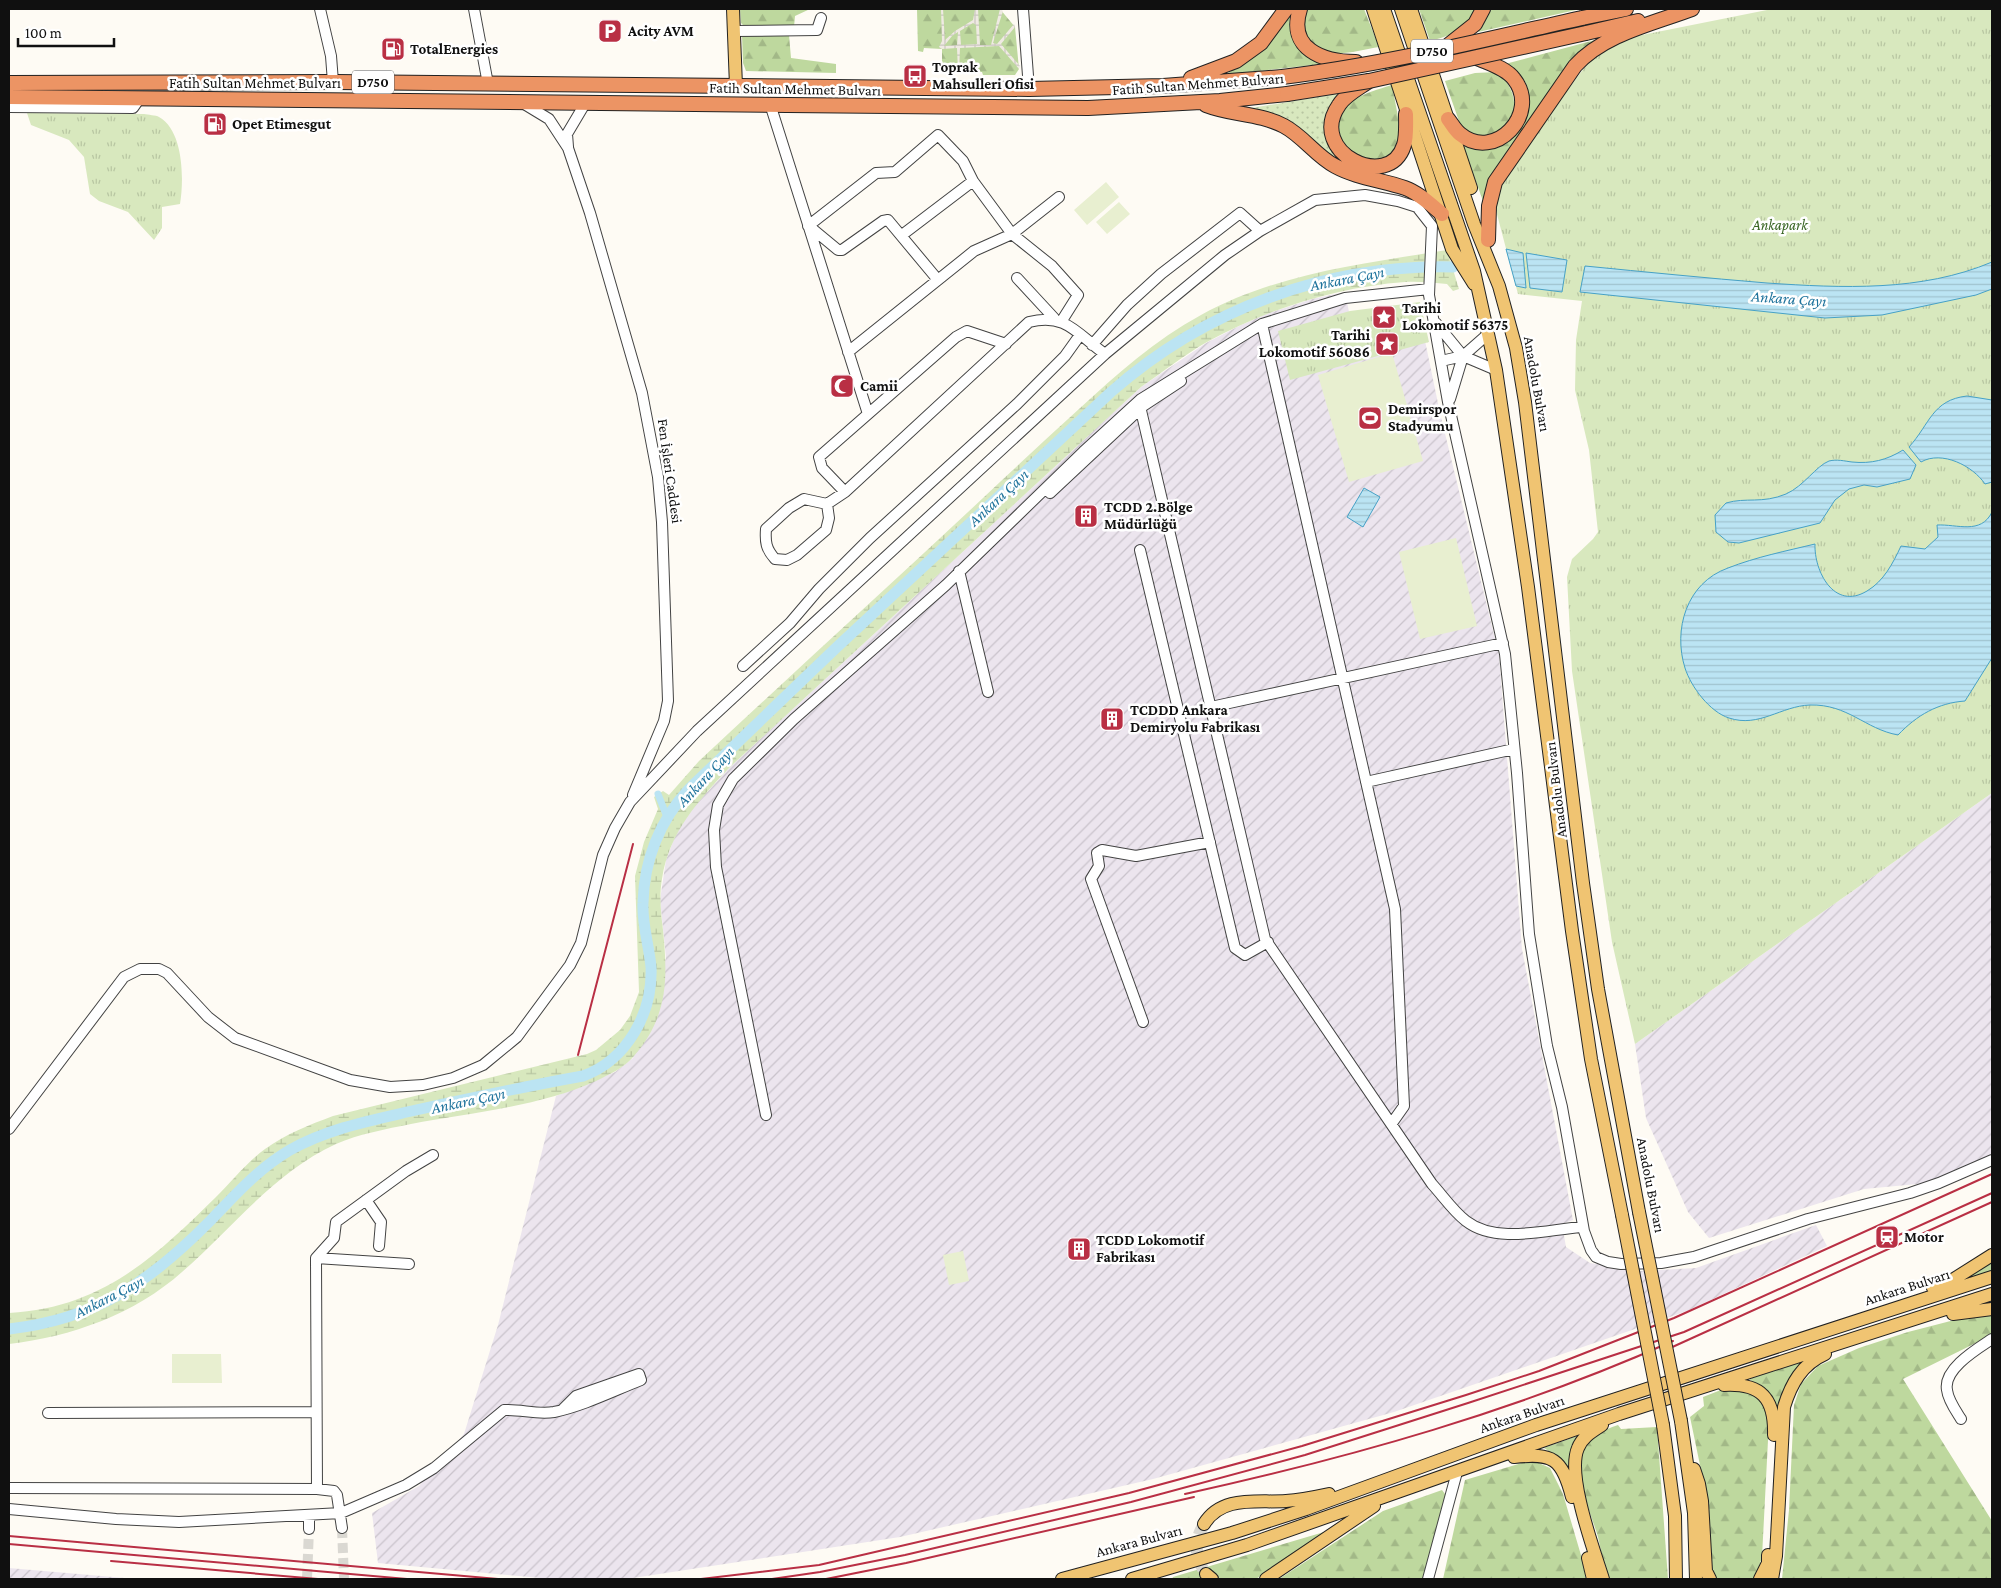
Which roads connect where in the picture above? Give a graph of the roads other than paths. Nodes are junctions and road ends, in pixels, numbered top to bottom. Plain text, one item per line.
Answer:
1 (320, 9) edge
2 (474, 9) edge
3 (733, 9) edge
4 (1022, 9) edge
5 (1286, 9) edge
6 (1300, 9) edge
7 (1372, 9) edge
8 (1384, 9) edge
9 (1401, 9) edge
10 (1412, 9) edge
11 (1483, 9) edge
12 (1626, 9) edge
13 (1692, 9) edge
14 (821, 18) dead end
15 (734, 31) junction
16 (1446, 47) junction
17 (1477, 58) junction
18 (1384, 62) junction
19 (1369, 81) junction
20 (333, 82) junction
21 (9, 83) edge
22 (488, 84) junction
23 (736, 86) junction
24 (1163, 86) junction
25 (1029, 89) junction
26 (9, 97) edge
27 (140, 98) junction
28 (520, 102) junction
29 (586, 102) junction
30 (1198, 102) junction
31 (770, 104) junction
32 (9, 107) edge
33 (1406, 114) junction
34 (1448, 119) junction
35 (568, 148) junction
36 (973, 181) junction
37 (1059, 197) dead end
38 (1442, 214) junction
39 (808, 226) junction
40 (1260, 231) junction
41 (1012, 234) junction
42 (902, 235) junction
43 (1484, 241) junction
44 (1017, 278) dead end
45 (938, 280) junction
46 (1429, 289) junction
47 (1480, 292) junction
48 (1057, 320) junction
49 (1434, 320) junction
50 (1263, 326) junction
51 (1488, 334) junction
52 (1080, 335) junction
53 (1006, 344) junction
54 (1092, 345) junction
55 (848, 352) junction
56 (1105, 354) junction
57 (1463, 356) junction
58 (1441, 360) junction
59 (1496, 370) junction
60 (1448, 402) junction
61 (1140, 405) junction
62 (868, 414) junction
63 (845, 492) junction
64 (827, 504) junction
65 (1140, 550) dead end
66 (960, 573) junction
67 (1503, 643) junction
68 (743, 666) dead end
69 (1343, 678) junction
70 (988, 692) dead end
71 (1211, 707) junction
72 (1514, 750) junction
73 (1366, 782) junction
74 (630, 802) junction
75 (1210, 842) junction
76 (1268, 942) junction
77 (1143, 1022) dead end
78 (766, 1114) dead end
79 (1392, 1123) junction
80 (9, 1129) edge
81 (433, 1155) dead end
82 (1992, 1160) edge
83 (366, 1200) junction
84 (1583, 1227) junction
85 (379, 1246) dead end
86 (1992, 1255) edge
87 (316, 1258) junction
88 (409, 1264) dead end
89 (1992, 1277) edge
90 (1992, 1294) edge
91 (1992, 1309) edge
92 (1904, 1322) junction
93 (1823, 1331) junction
94 (1992, 1339) edge
95 (1707, 1386) junction
96 (564, 1409) junction
97 (316, 1412) junction
98 (48, 1413) dead end
99 (1619, 1414) junction
100 (1960, 1419) dead end
101 (1667, 1449) junction
102 (1686, 1450) junction
103 (1494, 1459) junction
104 (1457, 1472) junction
105 (1396, 1476) junction
106 (9, 1488) edge
107 (317, 1489) junction
108 (1390, 1495) junction
109 (9, 1509) edge
110 (340, 1513) junction
111 (309, 1516) junction
112 (1204, 1524) tunnel mouth
113 (342, 1528) tunnel mouth
114 (309, 1529) tunnel mouth
115 (1150, 1577) edge
116 (1062, 1579) edge
117 (1132, 1579) edge
118 (1266, 1579) edge
119 (1428, 1579) edge
120 (1593, 1579) edge
121 (1603, 1579) edge
122 (1671, 1579) edge
123 (1676, 1579) edge
124 (1696, 1579) edge
125 (1710, 1579) edge
126 (1760, 1579) edge
127 (1772, 1579) edge

1 - 20 street
2 - 22 street
3 - 15 main road
4 - 25 street
5 - 24 highway
6 - 18 highway
7 - 33 main road
8 - 47 main road, Anadolu Bulvarı
9 - 43 main road
10 - 34 main road
11 - 16 highway
12 - 16 highway, Fatih Sultan Mehmet Bulvarı / D750, bridge
13 - 17 highway, Fatih Sultan Mehmet Bulvarı / D750, bridge
13 - 43 highway
14 - 15 street
15 - 23 main road
16 - 18 highway, Fatih Sultan Mehmet Bulvarı / D750, bridge
17 - 19 highway, Fatih Sultan Mehmet Bulvarı / D750, bridge
17 - 34 highway
18 - 24 highway, Fatih Sultan Mehmet Bulvarı / D750, bridge
19 - 30 highway, Fatih Sultan Mehmet Bulvarı / D750, bridge
19 - 33 highway
20 - 21 highway, Fatih Sultan Mehmet Bulvarı / D750
20 - 22 highway, Fatih Sultan Mehmet Bulvarı / D750
22 - 23 highway, Fatih Sultan Mehmet Bulvarı / D750
23 - 25 highway, Fatih Sultan Mehmet Bulvarı / D750
24 - 25 highway, Fatih Sultan Mehmet Bulvarı / D750
26 - 27 highway, Fatih Sultan Mehmet Bulvarı / D750
27 - 28 highway, Fatih Sultan Mehmet Bulvarı / D750
27 - 32 street
28 - 29 highway, Fatih Sultan Mehmet Bulvarı / D750
28 - 35 street, Fen İşleri Caddesi
29 - 31 highway, Fatih Sultan Mehmet Bulvarı / D750
29 - 35 street
30 - 31 highway, Fatih Sultan Mehmet Bulvarı / D750
30 - 38 highway
31 - 39 street
33 - 38 main road
34 - 43 main road
35 - 74 street, Fen İşleri Caddesi
36 - 39 street
36 - 41 street
36 - 42 street
37 - 41 street
38 - 47 main road
39 - 42 street
39 - 55 street
40 - 46 street
40 - 54 street
40 - 56 street
41 - 45 street
41 - 48 street
42 - 45 street
43 - 102 main road, Anadolu Bulvarı, bridge
44 - 48 street
45 - 55 street
46 - 49 street
46 - 50 street
47 - 51 main road, Anadolu Bulvarı
48 - 52 street
48 - 53 street
49 - 57 street
49 - 58 street
50 - 61 street
50 - 69 street
51 - 57 street
51 - 59 main road, Anadolu Bulvarı
52 - 54 street
52 - 68 street
53 - 62 street
53 - 63 street
54 - 56 street
55 - 62 street
56 - 74 street
57 - 58 street
57 - 59 street
57 - 60 street
58 - 60 street
59 - 101 main road, Anadolu Bulvarı, bridge
60 - 67 street
61 - 66 street
61 - 71 street
62 - 63 street
63 - 64 street
64 - 64 street
65 - 75 street
66 - 70 street
66 - 78 street
67 - 69 street
67 - 72 street
69 - 71 street
69 - 73 street
71 - 76 street
72 - 73 street
72 - 84 street
73 - 79 street
74 - 80 street
75 - 76 street
75 - 77 street
76 - 79 street
79 - 84 street
81 - 83 street
82 - 84 street
83 - 85 street
83 - 87 street
86 - 93 main road
87 - 88 street
87 - 97 street
89 - 93 main road, Ankara Bulvarı
90 - 92 main road
91 - 92 main road
92 - 95 main road
92 - 127 main road
93 - 105 main road, Ankara Bulvarı
94 - 100 street
95 - 99 main road
95 - 126 main road
96 - 96 street
96 - 110 street
97 - 98 street
97 - 107 street
99 - 103 main road
99 - 121 main road
101 - 122 main road
101 - 123 main road, Anadolu Bulvarı
102 - 124 main road, Anadolu Bulvarı
102 - 125 main road
103 - 104 main road
103 - 120 main road
104 - 108 main road
104 - 119 street
105 - 112 main road
105 - 116 main road, Ankara Bulvarı
106 - 107 street
107 - 110 street
108 - 115 main road
108 - 118 main road
109 - 111 street
110 - 111 street
110 - 113 street
111 - 114 street
115 - 117 main road

